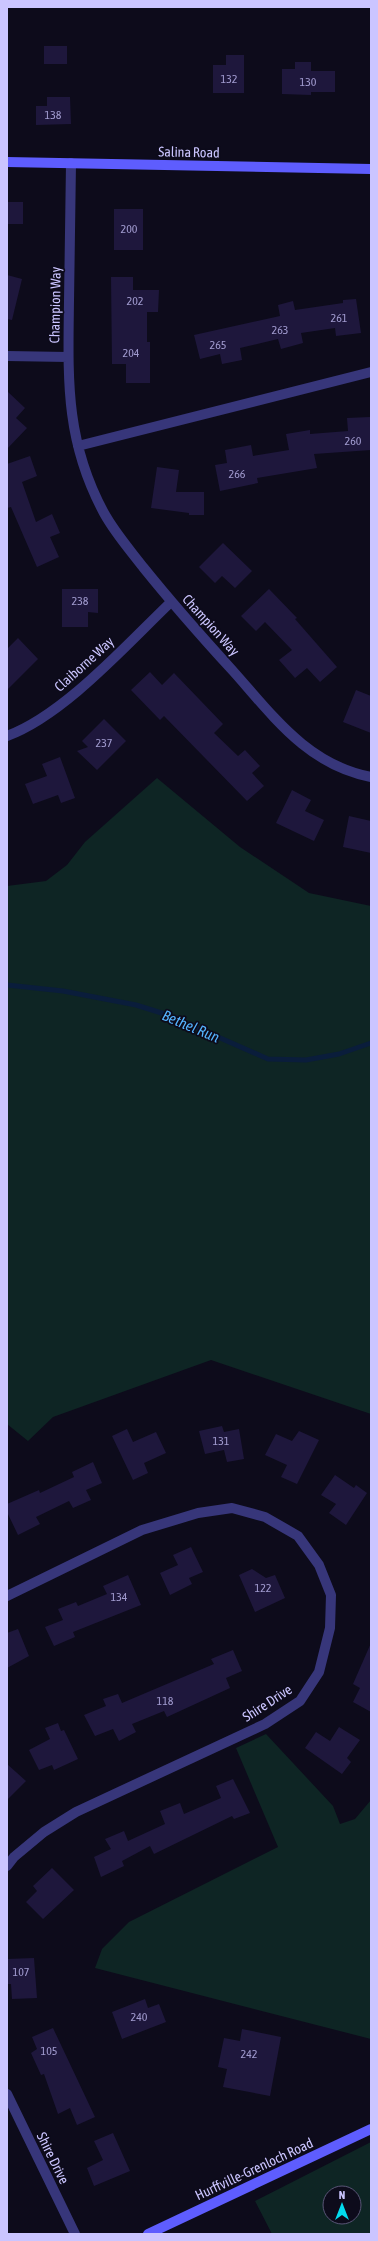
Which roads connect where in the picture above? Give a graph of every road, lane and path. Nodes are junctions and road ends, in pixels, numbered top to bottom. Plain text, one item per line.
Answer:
1 (7, 162) edge
2 (71, 163) junction
3 (371, 169) edge
4 (7, 356) edge
5 (68, 357) junction
6 (371, 372) edge
7 (78, 446) junction
8 (171, 602) junction
9 (7, 736) edge
10 (371, 777) edge
11 (7, 1596) edge
12 (7, 1866) edge
13 (7, 2094) edge
14 (371, 2129) edge
15 (75, 2234) edge
16 (148, 2234) edge

1 - 2 street, Salina Road
2 - 3 street, Salina Road
2 - 5 street, Champion Way
4 - 5 street
5 - 7 street, Champion Way
6 - 7 street
7 - 8 street, Champion Way
8 - 9 street, Claiborne Way
8 - 10 street, Champion Way
11 - 12 street, Shire Drive
13 - 15 street, Shire Drive
14 - 16 street, Hurffville-Grenloch Road

